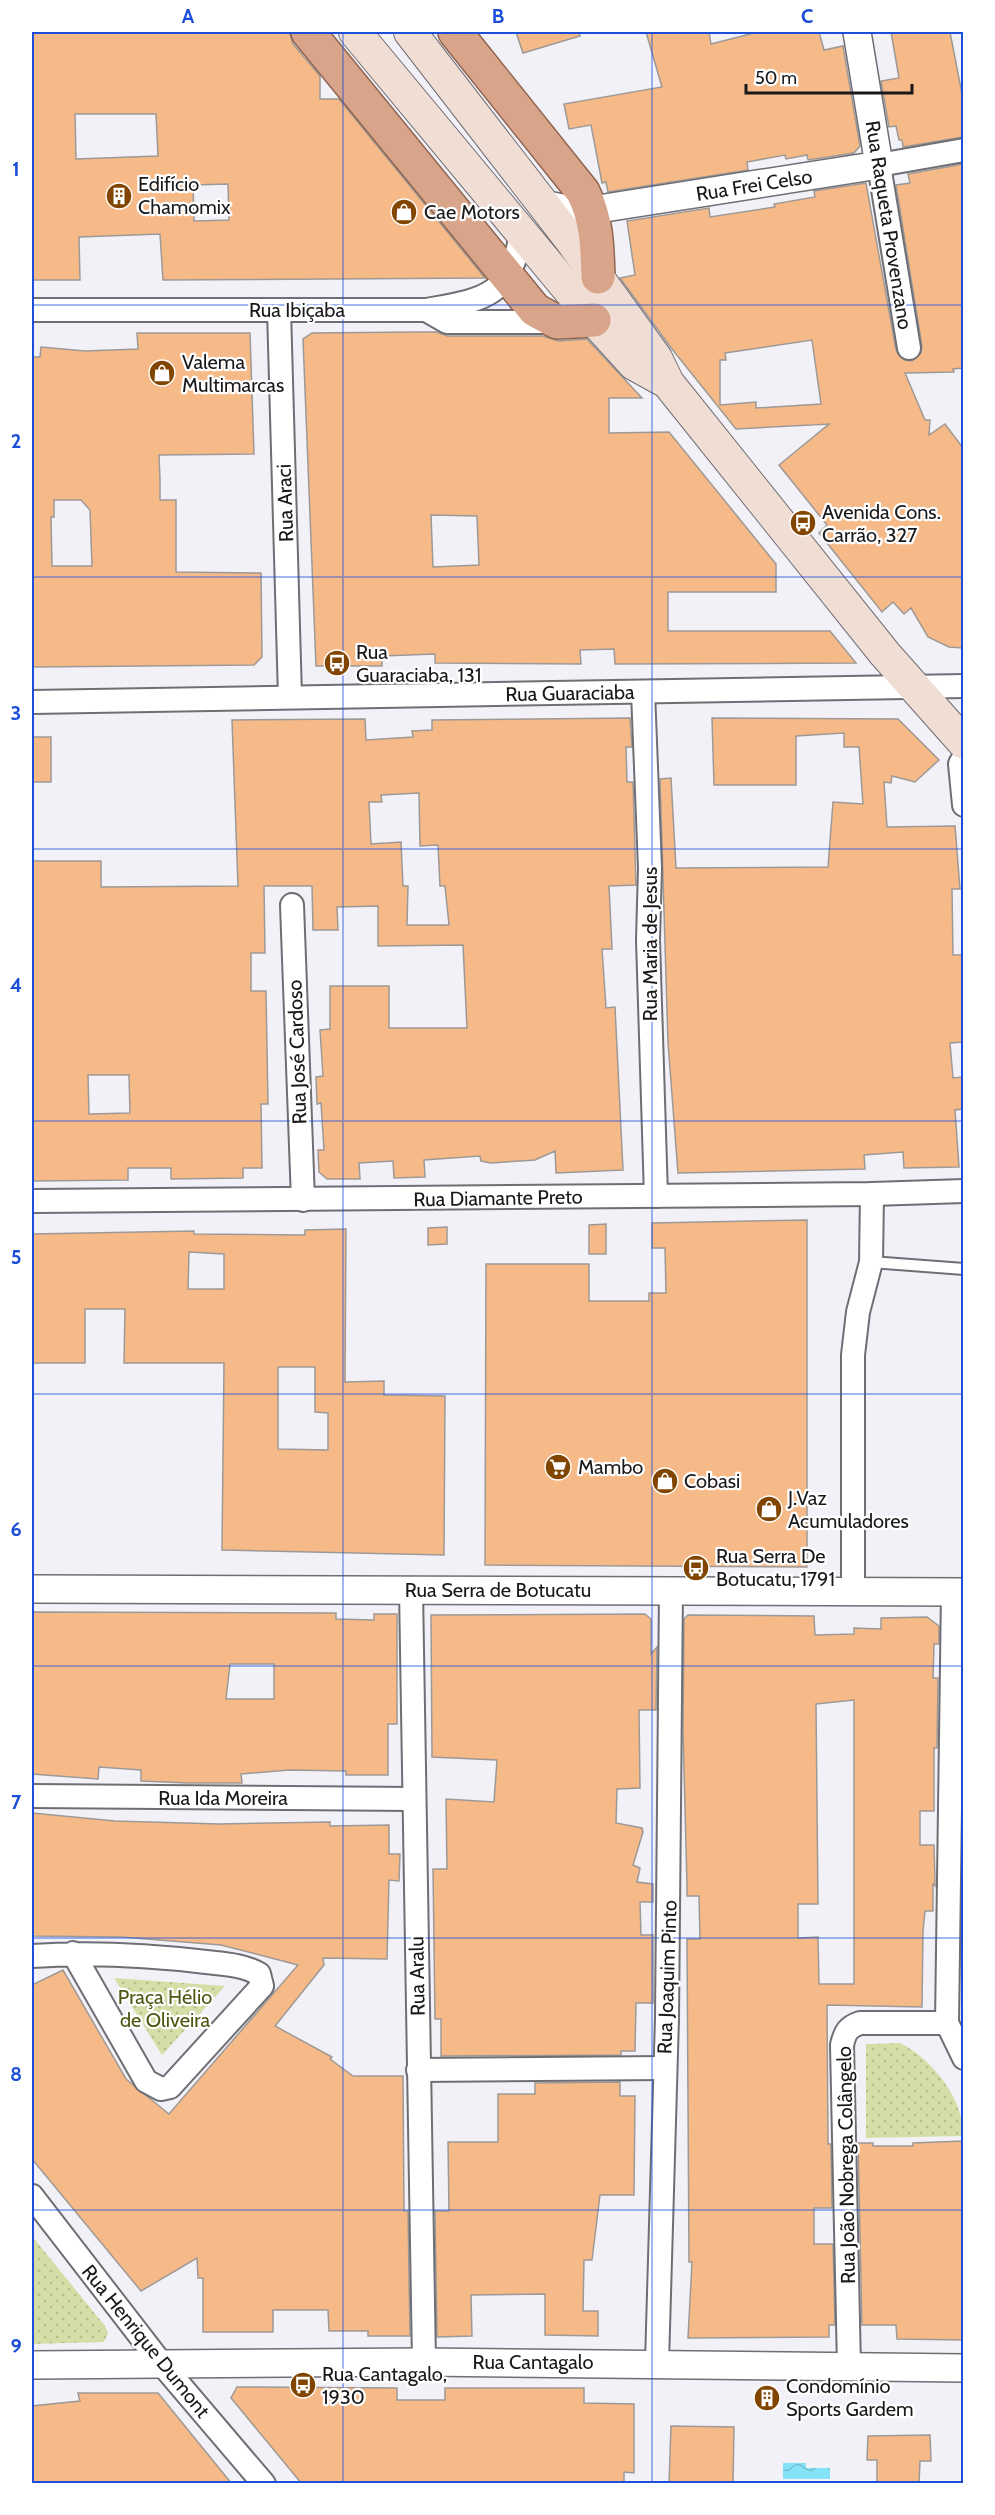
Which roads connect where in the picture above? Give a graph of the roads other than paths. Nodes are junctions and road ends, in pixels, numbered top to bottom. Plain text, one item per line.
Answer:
1 (308, 32) edge
2 (355, 32) edge
3 (410, 32) edge
4 (455, 32) edge
5 (857, 32) edge
6 (963, 150) edge
7 (879, 165) junction
8 (543, 204) junction
9 (592, 210) junction
10 (520, 234) junction
11 (507, 274) junction
12 (598, 277) junction
13 (32, 310) edge
14 (279, 310) junction
15 (426, 310) junction
16 (594, 320) junction
17 (557, 322) junction
18 (909, 348) dead end
19 (668, 383) junction
20 (963, 686) edge
21 (915, 688) junction
22 (643, 692) junction
23 (290, 697) junction
24 (32, 702) edge
25 (963, 742) edge
26 (963, 757) edge
27 (963, 805) edge
28 (292, 905) dead end
29 (963, 1191) edge
30 (872, 1194) junction
31 (656, 1196) junction
32 (303, 1200) junction
33 (32, 1201) edge
34 (871, 1262) junction
35 (963, 1269) edge
36 (32, 1588) edge
37 (411, 1590) junction
38 (671, 1590) junction
39 (853, 1591) junction
40 (958, 1592) edge
41 (957, 1768) edge
42 (32, 1796) edge
43 (414, 1799) junction
44 (956, 1930) edge
45 (72, 1953) junction
46 (32, 1956) edge
47 (947, 2023) junction
48 (963, 2058) edge
49 (664, 2068) junction
50 (418, 2070) junction
51 (32, 2196) edge
52 (424, 2362) junction
53 (161, 2363) junction
54 (657, 2363) junction
55 (32, 2366) edge
56 (849, 2367) junction
57 (963, 2368) edge
58 (264, 2484) edge

1 - 11 highway
2 - 10 main road
3 - 8 main road
4 - 9 highway
5 - 7 street, Rua Raqueta Provenzano
6 - 7 street, Rua Frei Celso
7 - 9 street, Rua Frei Celso
7 - 18 street, Rua Raqueta Provenzano
8 - 9 street, Rua Frei Celso
8 - 12 main road
9 - 12 highway
10 - 11 street, Rua Ibiçaba
10 - 16 main road
11 - 15 street, Rua Ibiçaba
11 - 17 highway
12 - 19 main road
13 - 14 street, Rua Ibiçaba
14 - 15 street, Rua Ibiçaba
14 - 23 street, Rua Araci
15 - 17 street
16 - 17 highway
16 - 19 main road
19 - 21 main road
20 - 21 street, Rua Guaraciaba
21 - 22 street, Rua Guaraciaba
21 - 25 main road
22 - 23 street, Rua Guaraciaba
22 - 31 street, Rua Maria de Jesus
23 - 24 street, Rua Guaraciaba
26 - 27 street
28 - 32 street, Rua José Cardoso
29 - 30 street, Rua Diamante Preto
30 - 31 street, Rua Diamante Preto
30 - 34 street
31 - 32 street, Rua Diamante Preto
32 - 33 street, Rua Diamante Preto
34 - 35 lane
34 - 39 street
36 - 37 street, Rua Serra de Botucatu
37 - 38 street, Rua Serra de Botucatu
37 - 43 street, Rua Aralu
38 - 39 street, Rua Serra de Botucatu
38 - 49 street, Rua Joaquim Pinto
39 - 40 street, Rua Serra de Botucatu
40 - 41 street
41 - 44 street
42 - 43 street, Rua Ida Moreira
43 - 50 street, Rua Aralu
44 - 47 street
45 - 45 street
45 - 46 street
47 - 48 street
47 - 56 street, Rua João Nobrega Colângelo
49 - 50 street
49 - 54 street, Rua Joaquim Pinto
50 - 52 street, Rua Aralu
51 - 53 street, Rua Henrique Dumont
52 - 53 street, Rua Cantagalo
52 - 54 street, Rua Cantagalo
53 - 55 street, Rua Cantagalo
53 - 58 street, Rua Henrique Dumont
54 - 56 street, Rua Cantagalo
56 - 57 street, Rua Cantagalo

